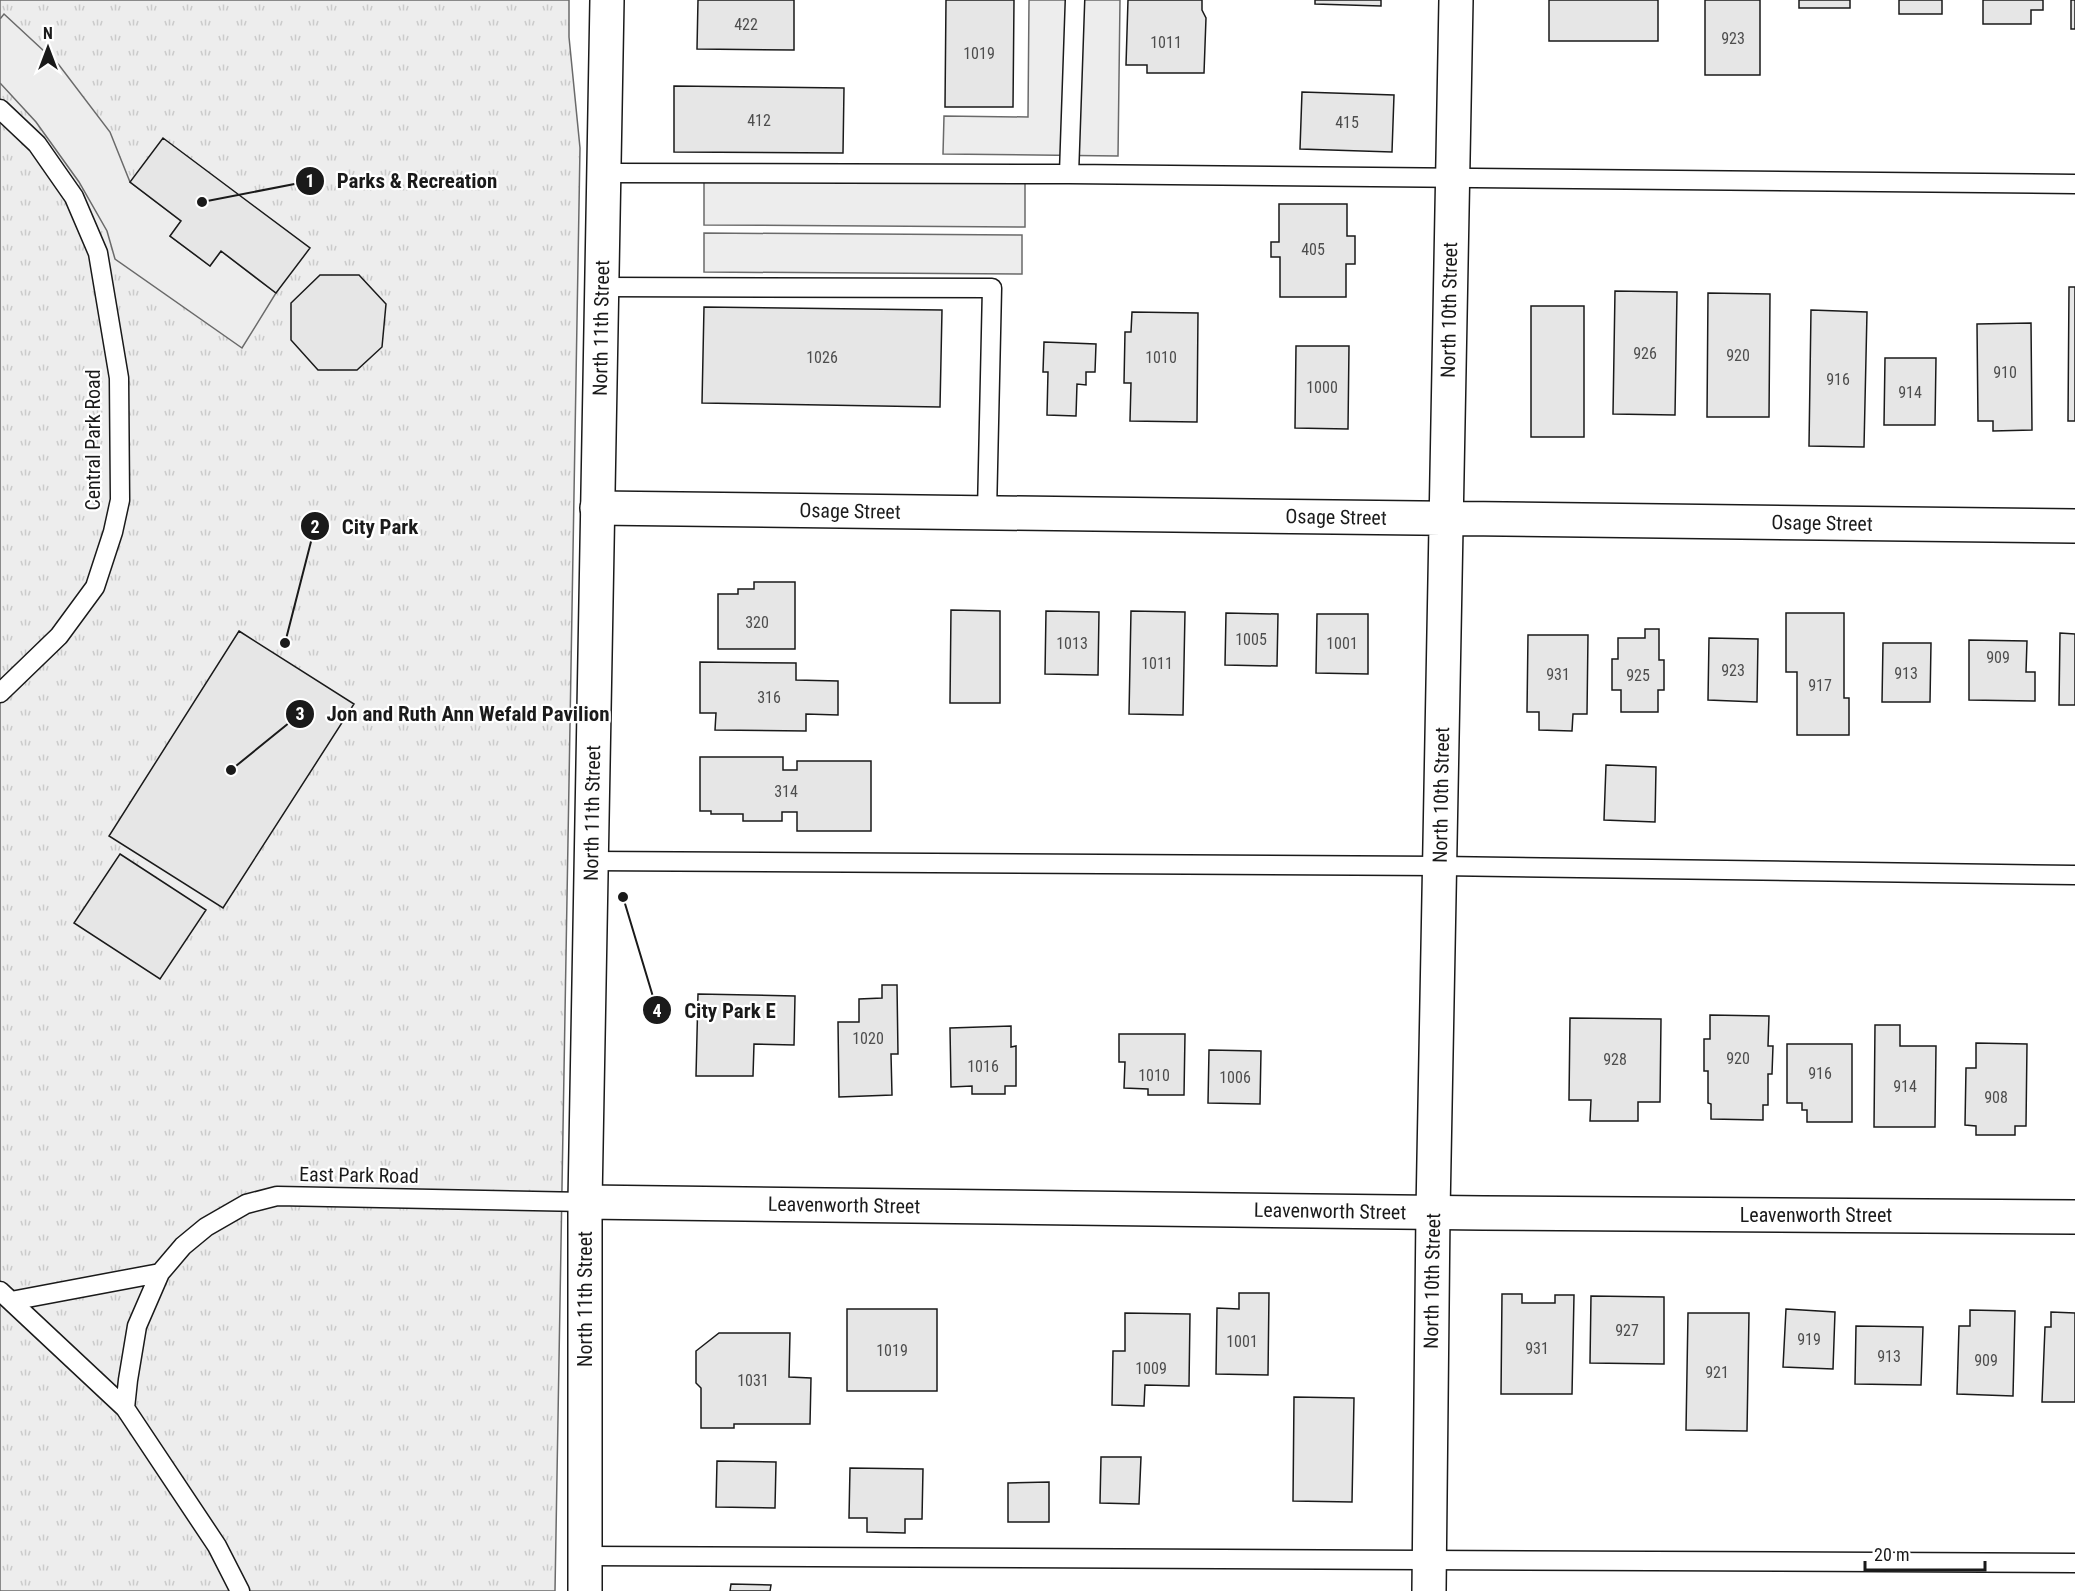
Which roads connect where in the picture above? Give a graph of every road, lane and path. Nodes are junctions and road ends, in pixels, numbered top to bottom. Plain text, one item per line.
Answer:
1 (607, 0) edge
2 (1075, 0) edge
3 (1456, 0) edge
4 (0, 109) edge
5 (604, 173) junction
6 (1069, 174) junction
7 (1452, 178) junction
8 (2075, 184) edge
9 (602, 287) junction
10 (597, 508) junction
11 (987, 512) junction
12 (1445, 518) junction
13 (2075, 526) edge
14 (0, 693) edge
15 (591, 861) junction
16 (1440, 866) junction
17 (2075, 875) edge
18 (585, 1202) junction
19 (1433, 1212) junction
20 (2075, 1217) edge
21 (160, 1273) junction
22 (6, 1296) edge
23 (125, 1408) junction
24 (586, 1556) junction
25 (1429, 1558) junction
26 (2075, 1563) edge
27 (240, 1591) edge
28 (585, 1591) edge
29 (1429, 1591) edge

1 - 5 street, North 11th Street
2 - 6 lane
3 - 7 street, North 10th Street
4 - 14 lane, Central Park Road
5 - 6 lane
5 - 9 street, North 11th Street
6 - 7 lane
7 - 8 lane
7 - 12 street, North 10th Street
9 - 10 street, North 11th Street
9 - 11 lane
10 - 11 street, Osage Street
10 - 15 street, North 11th Street
11 - 12 street, Osage Street
12 - 13 street, Osage Street
12 - 16 street, North 10th Street
15 - 16 lane
15 - 18 street, North 11th Street
16 - 17 lane
16 - 19 street, North 10th Street
18 - 19 street, Leavenworth Street
18 - 21 lane, East Park Road
18 - 24 street, North 11th Street
19 - 20 street, Leavenworth Street
19 - 25 street, North 10th Street
21 - 22 lane
21 - 23 lane, East Park Road
22 - 23 lane
23 - 27 lane
24 - 25 lane
24 - 28 street, North 11th Street
25 - 26 lane
25 - 29 street, North 10th Street

